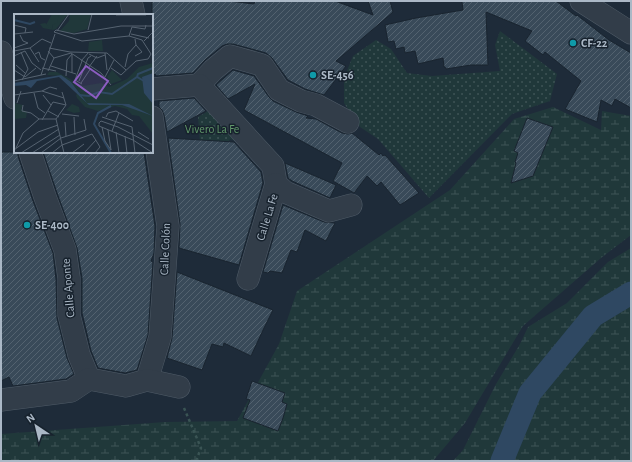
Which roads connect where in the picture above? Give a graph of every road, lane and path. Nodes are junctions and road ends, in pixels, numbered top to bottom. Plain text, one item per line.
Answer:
1 (131, 1) edge
2 (581, 1) edge
3 (134, 14) edge
4 (631, 33) edge
5 (1, 52) edge
6 (199, 85) junction
7 (153, 90) edge
8 (14, 95) edge
9 (348, 122) dead end
10 (153, 124) edge
11 (30, 153) edge
12 (276, 184) junction
13 (351, 205) dead end
14 (248, 279) dead end
15 (89, 379) junction
16 (147, 380) junction
17 (179, 387) joint
18 (1, 400) edge
19 (196, 461) edge

1 - 3 street
2 - 4 street
5 - 8 street
6 - 7 street
6 - 9 street
6 - 12 street, Calle La Fe
10 - 16 street, Calle Colón
11 - 15 street, Calle Aponte
12 - 13 street
12 - 14 street, Calle La Fe
15 - 16 street
15 - 18 street
16 - 17 street
17 - 19 path

